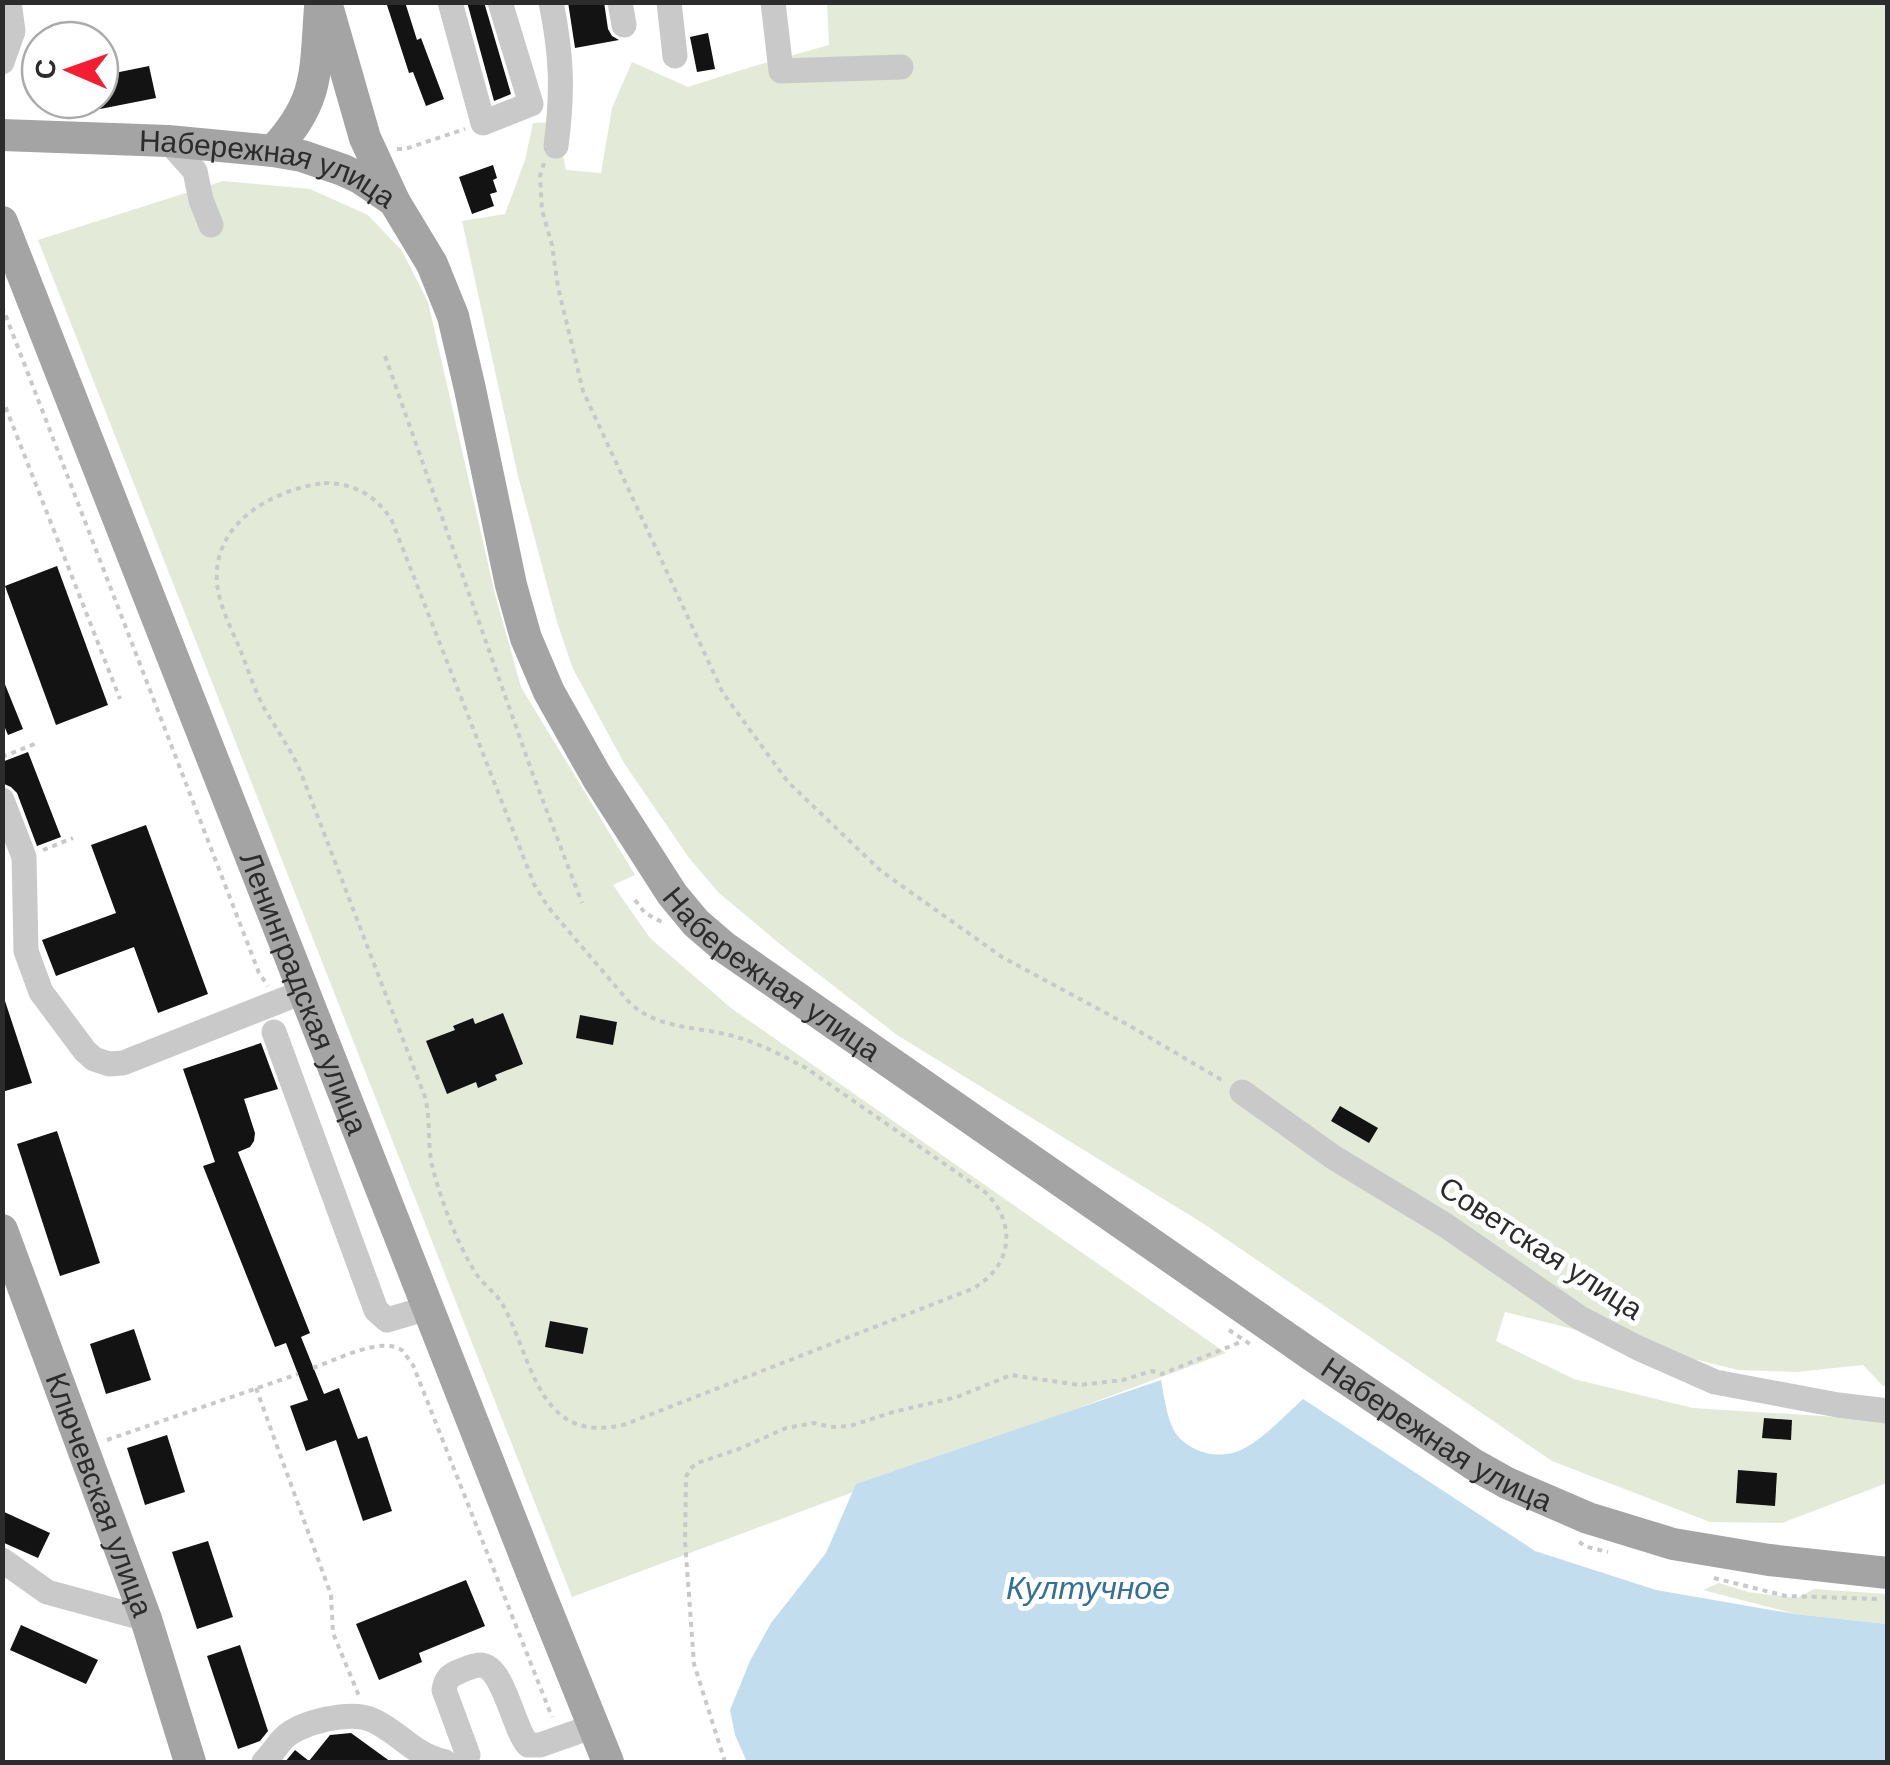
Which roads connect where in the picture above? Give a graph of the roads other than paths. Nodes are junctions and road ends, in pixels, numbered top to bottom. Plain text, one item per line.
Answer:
1 (9, 2) edge
2 (323, 2) edge
3 (450, 2) edge
4 (500, 2) edge
5 (551, 2) edge
6 (670, 2) edge
7 (773, 2) edge
8 (676, 56) dead end
9 (2, 62) edge
10 (901, 67) dead end
11 (2, 135) edge
12 (168, 141) junction
13 (226, 147) junction
14 (273, 151) junction
15 (551, 153) road end
16 (195, 171) junction
17 (394, 201) junction
18 (2, 222) edge
19 (212, 225) dead end
20 (2, 800) edge
21 (305, 990) junction
22 (274, 1032) dead end
23 (1242, 1092) road end
24 (2, 1230) edge
25 (428, 1308) junction
26 (1888, 1410) edge
27 (2, 1560) edge
28 (1888, 1573) edge
29 (146, 1619) junction
30 (594, 1726) junction
31 (190, 1762) edge
32 (264, 1762) edge
33 (446, 1762) edge
34 (462, 1762) edge
35 (608, 1762) edge

1 - 9 street
2 - 14 main road
2 - 17 main road
3 - 4 street
5 - 15 street
6 - 8 street
7 - 10 street
11 - 12 main road, Набережная улица
12 - 13 main road, Набережная улица
12 - 16 street
13 - 14 main road, Набережная улица
13 - 16 street
14 - 17 main road, Набережная улица
16 - 19 street
17 - 28 main road, Набережная улица
18 - 21 main road, Ленинградская улица
20 - 21 street
21 - 25 main road, Ленинградская улица
22 - 25 street
23 - 26 street, Советская улица
24 - 29 main road, Ключевская улица
25 - 30 main road, Ленинградская улица
27 - 29 street
29 - 31 main road, Ключевская улица
30 - 34 street
30 - 35 main road, Ленинградская улица
32 - 33 street

